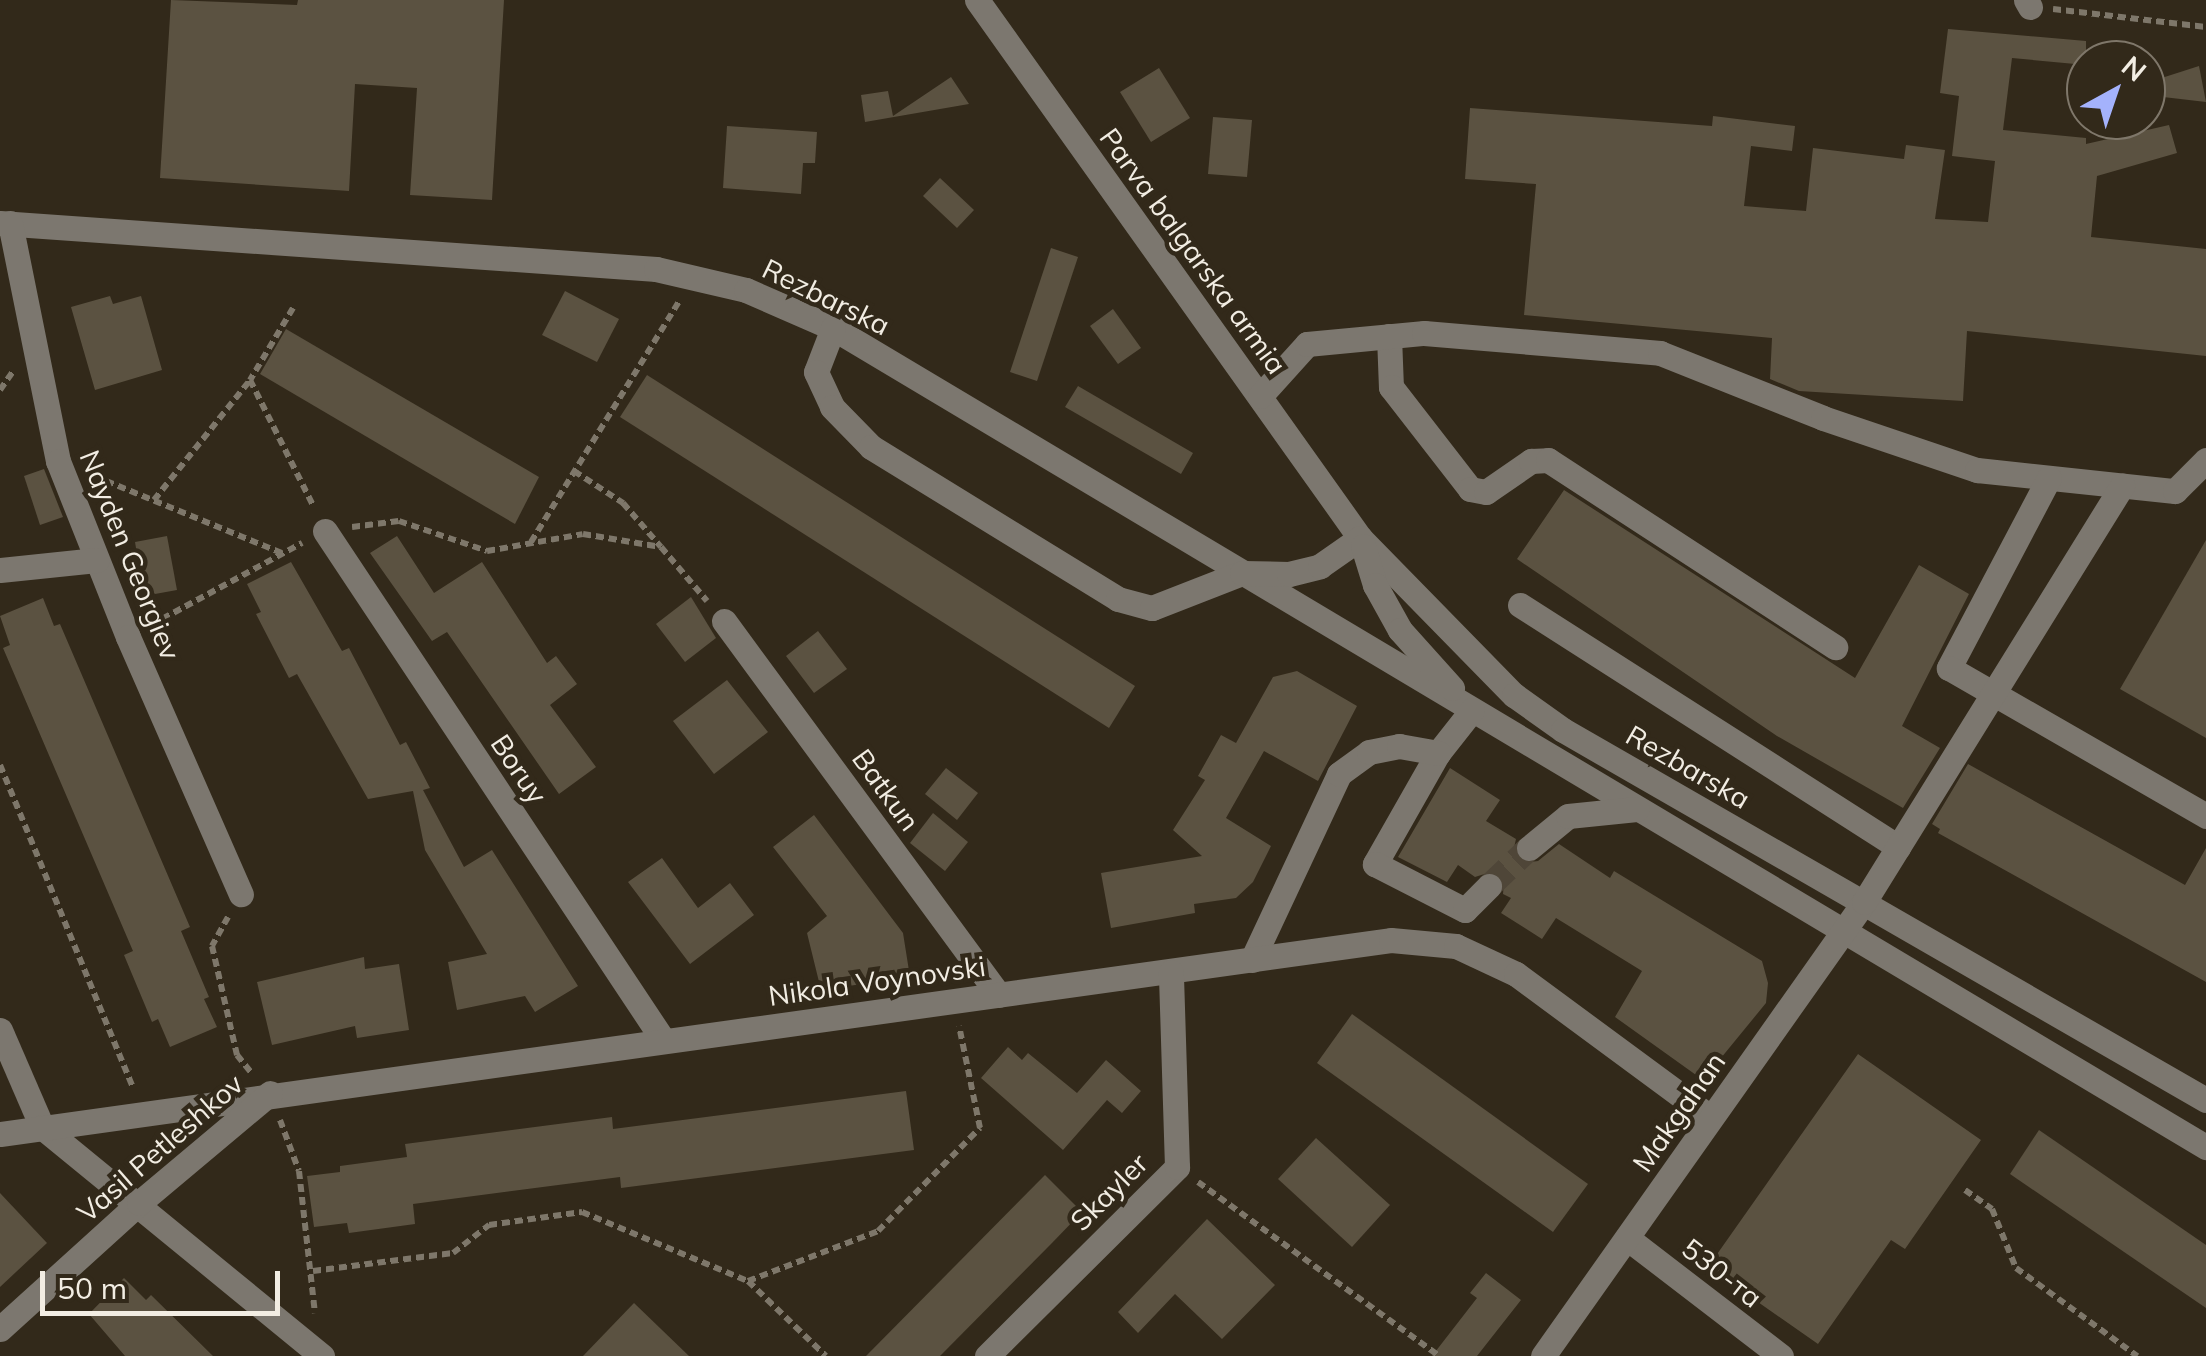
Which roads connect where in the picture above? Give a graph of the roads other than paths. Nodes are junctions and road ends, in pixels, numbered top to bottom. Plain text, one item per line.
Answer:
1 (976, 0) edge
2 (5, 223) edge
3 (832, 328) junction
4 (1389, 336) junction
5 (1260, 396) junction
6 (2206, 460) edge
7 (2048, 478) junction
8 (2122, 486) junction
9 (325, 531) road end
10 (1360, 538) junction
11 (96, 560) junction
12 (0, 570) edge
13 (1242, 573) junction
14 (1520, 605) dead end
15 (724, 620) road end
16 (1835, 647) dead end
17 (1993, 694) junction
18 (1472, 710) junction
19 (1438, 753) junction
20 (1637, 809) junction
21 (2206, 816) edge
22 (1898, 847) junction
23 (1529, 848) tunnel mouth
24 (1489, 886) tunnel mouth
25 (242, 894) road end
26 (1864, 902) junction
27 (1843, 932) junction
28 (1252, 960) junction
29 (1170, 972) junction
30 (1000, 995) junction
31 (0, 1030) edge
32 (664, 1040) junction
33 (270, 1093) junction
34 (2206, 1100) edge
35 (1711, 1118) junction
36 (42, 1127) junction
37 (0, 1134) edge
38 (2206, 1147) edge
39 (139, 1203) junction
40 (1626, 1238) junction
41 (0, 1329) edge
42 (320, 1354) edge
43 (987, 1356) edge
44 (1543, 1356) edge
45 (1781, 1356) edge

1 - 5 street, Parva balgarska armia
2 - 3 street, Rezbarska
2 - 11 street, Nayden Georgiev
3 - 13 street, Rezbarska
3 - 13 street
4 - 5 street
4 - 7 street
4 - 16 street
5 - 10 street, Parva balgarska armia
6 - 8 street
7 - 8 street
7 - 17 street
8 - 17 street, Makgahan
9 - 32 street, Boruy
10 - 13 street
10 - 18 street, Rezbarska
10 - 26 street, Rezbarska
11 - 12 street
11 - 25 street, Nayden Georgiev
13 - 18 street, Rezbarska
14 - 22 street
15 - 30 street, Batkun
17 - 21 street
17 - 22 street, Makgahan
18 - 19 street
18 - 20 street, Rezbarska
19 - 24 street
19 - 28 street
20 - 23 street
20 - 27 street, Rezbarska
22 - 26 street, Makgahan
26 - 27 street, Makgahan
26 - 34 street, Rezbarska
27 - 35 street, Makgahan
27 - 38 street, Rezbarska
28 - 29 street, Nikola Voynovski
28 - 35 street, Nikola Voynovski
29 - 30 street, Nikola Voynovski
29 - 43 street, Skayler
30 - 32 street, Nikola Voynovski
31 - 36 street
32 - 33 street, Nikola Voynovski
33 - 36 street, Nikola Voynovski
33 - 39 street, Vasil Petleshkov
35 - 40 street, Makgahan
36 - 37 street, Nikola Voynovski
36 - 39 street
39 - 41 street, Vasil Petleshkov
39 - 42 street
40 - 44 street, Makgahan
40 - 45 street, 530-та

